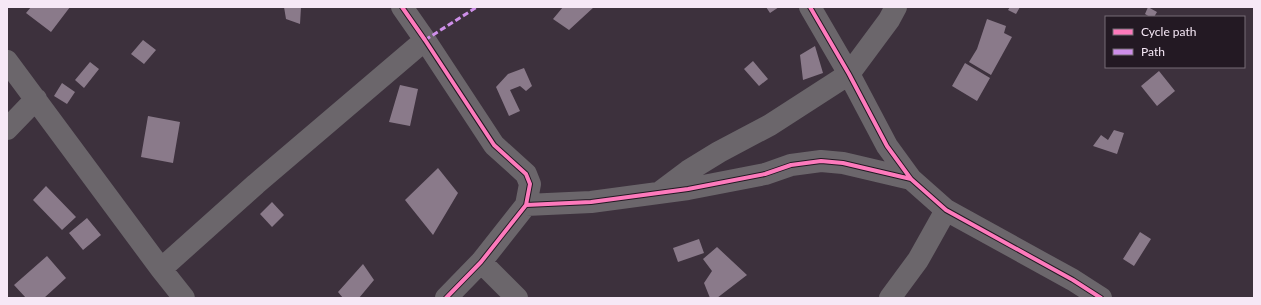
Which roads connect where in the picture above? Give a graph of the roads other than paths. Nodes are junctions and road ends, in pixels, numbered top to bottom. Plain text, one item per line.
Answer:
1 (402, 7) edge
2 (810, 7) edge
3 (896, 7) edge
4 (425, 40) junction
5 (7, 61) edge
6 (849, 74) junction
7 (36, 99) junction
8 (7, 129) edge
9 (911, 179) junction
10 (659, 193) junction
11 (526, 205) junction
12 (946, 210) junction
13 (481, 262) junction
14 (161, 269) junction
15 (184, 298) edge
16 (446, 298) edge
17 (517, 298) edge
18 (890, 298) edge
19 (1100, 298) edge

1 - 4 street
2 - 6 street
3 - 6 street
4 - 11 street
4 - 14 street
5 - 7 street
6 - 9 street
6 - 10 street
7 - 8 street
7 - 14 street
9 - 10 street
9 - 12 street
10 - 11 street
11 - 13 street
12 - 18 street
12 - 19 street
13 - 16 street
13 - 17 street
14 - 15 street

